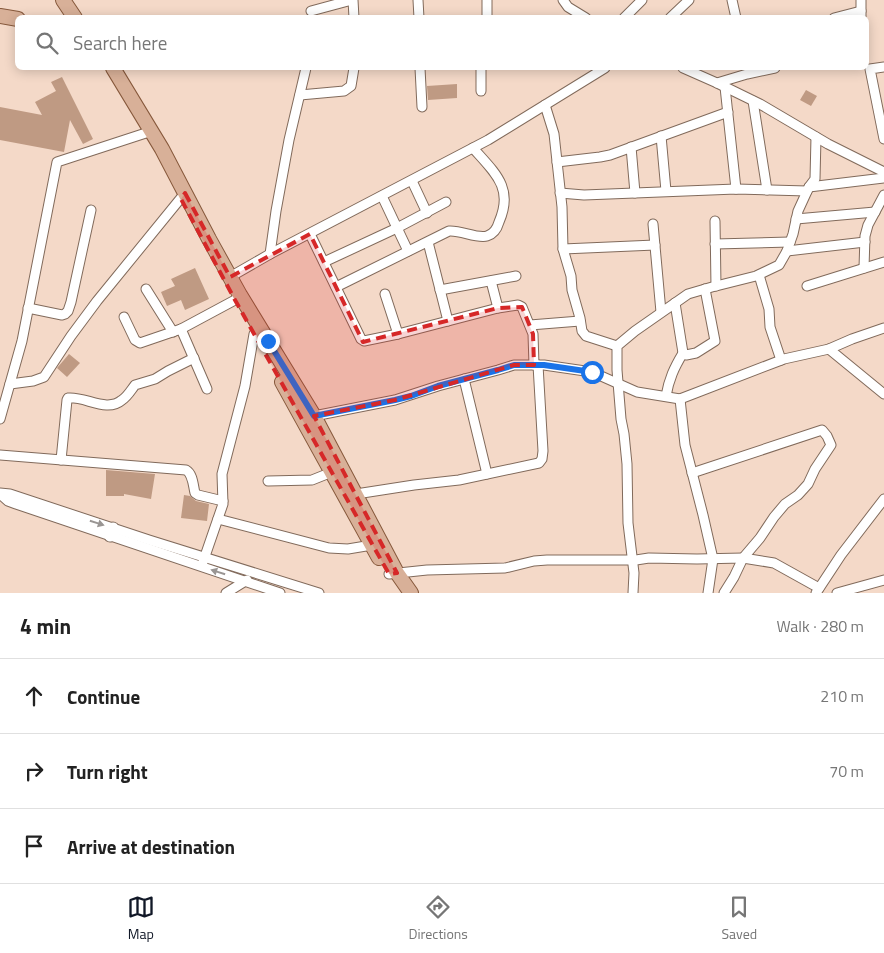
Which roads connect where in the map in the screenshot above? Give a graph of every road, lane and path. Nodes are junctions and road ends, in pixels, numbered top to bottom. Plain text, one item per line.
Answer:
1 (352, 0) edge
2 (418, 0) edge
3 (487, 0) edge
4 (563, 0) edge
5 (642, 0) edge
6 (689, 0) edge
7 (732, 0) edge
8 (861, 0) edge
9 (71, 5) edge
10 (311, 11) dead end
11 (861, 14) edge
12 (80, 15) edge
13 (354, 15) edge
14 (419, 15) edge
15 (487, 15) edge
16 (582, 15) edge
17 (627, 15) edge
18 (673, 15) edge
19 (735, 15) edge
20 (0, 16) edge
21 (15, 18) edge
22 (0, 26) edge
23 (15, 28) edge
24 (884, 67) edge
25 (107, 70) edge
26 (114, 70) edge
27 (306, 70) edge
28 (354, 70) edge
29 (420, 70) edge
30 (481, 70) edge
31 (602, 70) edge
32 (687, 70) edge
33 (747, 71) edge
34 (721, 85) junction
35 (481, 91) dead end
36 (300, 95) junction
37 (880, 98) edge
38 (753, 101) junction
39 (544, 105) junction
40 (422, 107) dead end
41 (728, 112) junction
42 (149, 132) junction
43 (884, 135) edge
44 (662, 136) junction
45 (816, 137) junction
46 (631, 147) junction
47 (473, 148) junction
48 (557, 162) junction
49 (884, 172) edge
50 (884, 178) edge
51 (412, 180) junction
52 (736, 189) junction
53 (808, 189) junction
54 (768, 190) junction
55 (666, 191) junction
56 (560, 193) junction
57 (635, 193) junction
58 (884, 195) edge
59 (183, 196) junction
60 (382, 196) junction
61 (446, 202) dead end
62 (91, 210) dead end
63 (427, 212) junction
64 (875, 212) junction
65 (796, 219) junction
66 (715, 221) dead end
67 (653, 224) dead end
68 (397, 228) junction
69 (310, 234) junction
70 (428, 242) junction
71 (865, 242) junction
72 (715, 244) junction
73 (655, 246) junction
74 (789, 247) junction
75 (563, 249) junction
76 (408, 251) junction
77 (270, 254) junction
78 (324, 262) junction
79 (884, 262) edge
80 (864, 268) junction
81 (759, 275) junction
82 (516, 276) dead end
83 (230, 277) junction
84 (491, 281) junction
85 (716, 286) junction
86 (806, 286) dead end
87 (336, 287) junction
88 (146, 289) dead end
89 (706, 289) junction
90 (440, 290) junction
91 (385, 294) dead end
92 (235, 300) junction
93 (674, 303) junction
94 (28, 308) junction
95 (498, 308) junction
96 (661, 312) junction
97 (124, 317) dead end
98 (448, 321) junction
99 (580, 321) junction
100 (530, 324) junction
101 (884, 328) edge
102 (177, 331) junction
103 (254, 334) junction
104 (398, 334) junction
105 (617, 346) junction
106 (829, 349) junction
107 (683, 353) junction
108 (194, 358) junction
109 (781, 360) junction
110 (536, 365) junction
111 (464, 379) junction
112 (10, 384) junction
113 (619, 384) junction
114 (207, 389) dead end
115 (884, 394) edge
116 (666, 396) junction
117 (680, 399) junction
118 (314, 416) junction
119 (0, 419) edge
120 (0, 456) edge
121 (61, 460) junction
122 (332, 472) junction
123 (692, 473) junction
124 (487, 474) junction
125 (268, 481) dead end
126 (0, 494) edge
127 (356, 494) junction
128 (884, 498) edge
129 (223, 502) junction
130 (218, 519) junction
131 (112, 532) junction
132 (372, 545) junction
133 (204, 557) junction
134 (743, 558) junction
135 (713, 559) junction
136 (632, 560) junction
137 (201, 567) junction
138 (257, 573) junction
139 (393, 573) junction
140 (884, 580) edge
141 (244, 581) junction
142 (287, 583) junction
143 (818, 590) edge
144 (402, 592) edge
145 (226, 593) edge
146 (282, 593) edge
147 (319, 593) edge
148 (633, 593) edge
149 (708, 593) edge
150 (724, 593) edge
151 (838, 593) edge

1 - 10 street
1 - 13 street
2 - 14 street
3 - 15 street
4 - 16 street
5 - 17 street
6 - 18 street
7 - 19 street
8 - 11 street
9 - 12 main road
20 - 21 main road
22 - 23 main road
24 - 37 street
25 - 42 main road
26 - 42 main road
27 - 36 street
28 - 36 street
29 - 40 street
30 - 35 street
31 - 39 street
32 - 34 street
33 - 34 street
34 - 38 street
34 - 41 street
36 - 77 street
37 - 43 street
38 - 45 street
38 - 54 street
39 - 47 street
39 - 48 street
41 - 44 street
41 - 52 street
42 - 59 main road
42 - 94 street
44 - 46 street
44 - 55 street
45 - 49 street
45 - 53 street
46 - 48 street
46 - 57 street
47 - 51 street
47 - 70 street
48 - 56 street
50 - 53 street
51 - 60 street
51 - 63 street
52 - 54 street
52 - 55 street
53 - 54 street
53 - 65 street
55 - 57 street
56 - 57 street
56 - 75 street
58 - 64 street
59 - 83 main road
59 - 92 main road
59 - 112 street
60 - 68 street
60 - 69 street
61 - 63 street
62 - 94 street
63 - 68 street
64 - 65 street
64 - 71 street
65 - 74 street
66 - 72 street
67 - 73 street
68 - 76 street
68 - 78 street
69 - 77 street
69 - 78 street
70 - 76 street
70 - 90 street
71 - 74 street
71 - 80 street
72 - 74 street
72 - 85 street
73 - 75 street
73 - 96 street
74 - 81 street
75 - 99 street
76 - 87 street
77 - 83 street
78 - 87 street
79 - 80 street
80 - 86 street
81 - 85 street
81 - 109 street
82 - 84 street
83 - 118 main road
84 - 90 street
84 - 95 street
85 - 89 street
87 - 104 street
88 - 102 street
89 - 93 street
89 - 107 street
90 - 98 street
91 - 104 street
92 - 102 street
92 - 103 main road
93 - 96 street
93 - 107 street
94 - 112 street
95 - 98 street
95 - 100 street
96 - 105 street
97 - 102 street
98 - 104 street
99 - 100 street
99 - 105 street
100 - 110 street
101 - 106 street
102 - 108 street
103 - 122 main road
103 - 129 street
105 - 113 street
106 - 109 street
106 - 115 street
107 - 116 street
108 - 114 street
108 - 121 street
109 - 117 street
110 - 111 street
110 - 113 street
110 - 124 street
111 - 118 street
111 - 124 street
112 - 119 street
113 - 116 street
113 - 136 street
116 - 117 street
117 - 123 street
118 - 127 main road
120 - 121 street
121 - 129 street
122 - 125 street
122 - 132 main road
123 - 134 street
123 - 135 street
124 - 127 street
126 - 131 street
127 - 139 main road
128 - 143 street
129 - 130 street
130 - 132 street
130 - 133 street
131 - 133 street
131 - 137 street
132 - 139 main road
133 - 137 street
133 - 138 street
134 - 135 street
134 - 143 street
134 - 150 street
135 - 136 street
135 - 149 street
136 - 139 street
136 - 148 street
141 -> 137 street
138 - 141 street
138 - 142 street
139 - 144 main road
140 - 151 street
141 - 145 street
141 - 146 street
142 - 146 street
142 - 147 street

